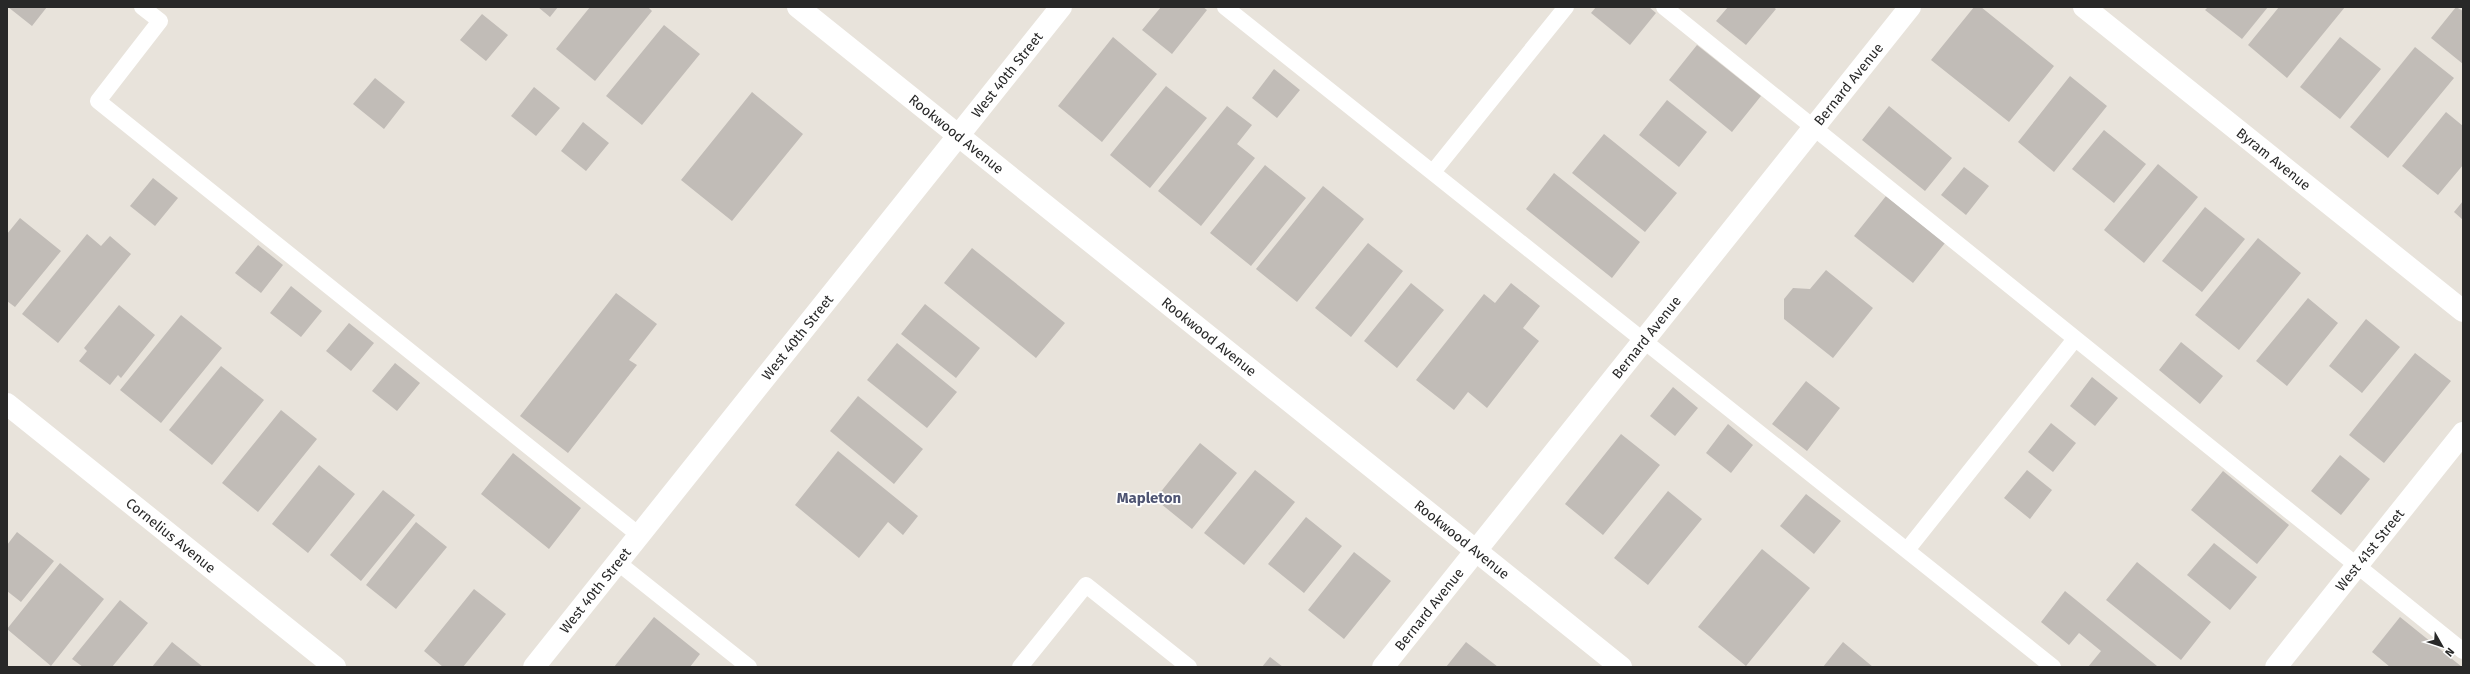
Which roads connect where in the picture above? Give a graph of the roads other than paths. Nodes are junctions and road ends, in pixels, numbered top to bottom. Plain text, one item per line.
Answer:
1 (142, 7) edge
2 (798, 7) edge
3 (1061, 7) edge
4 (1224, 7) edge
5 (1566, 7) edge
6 (1664, 7) edge
7 (1910, 7) edge
8 (2084, 7) edge
9 (1814, 128) junction
10 (958, 136) junction
11 (1433, 172) junction
12 (2463, 311) edge
13 (2075, 339) junction
14 (1644, 340) junction
15 (7, 404) edge
16 (2463, 433) edge
17 (639, 535) junction
18 (1907, 550) junction
19 (1476, 551) junction
20 (617, 562) junction
21 (2357, 565) junction
22 (2463, 650) edge
23 (335, 667) edge
24 (534, 667) edge
25 (749, 667) edge
26 (1020, 667) edge
27 (1189, 667) edge
28 (1383, 667) edge
29 (1621, 667) edge
30 (2053, 667) edge
31 (2276, 667) edge

1 - 17 lane
2 - 10 street, Rookwood Avenue
3 - 10 street, West 40th Street
4 - 11 lane
5 - 11 lane
6 - 9 lane
7 - 9 street, Bernard Avenue
8 - 12 street, Byram Avenue
9 - 13 lane
9 - 14 street, Bernard Avenue
10 - 17 street, West 40th Street
10 - 19 street, Rookwood Avenue
11 - 14 lane
13 - 18 lane
13 - 21 lane
14 - 18 lane
14 - 19 street, Bernard Avenue
15 - 23 street, Cornelius Avenue
16 - 21 street, West 41st Street
17 - 20 street, West 40th Street
18 - 30 lane
19 - 28 street, Bernard Avenue
19 - 29 street, Rookwood Avenue
20 - 24 street, West 40th Street
20 - 25 lane
21 - 22 lane
21 - 31 street, West 41st Street
26 - 27 lane

